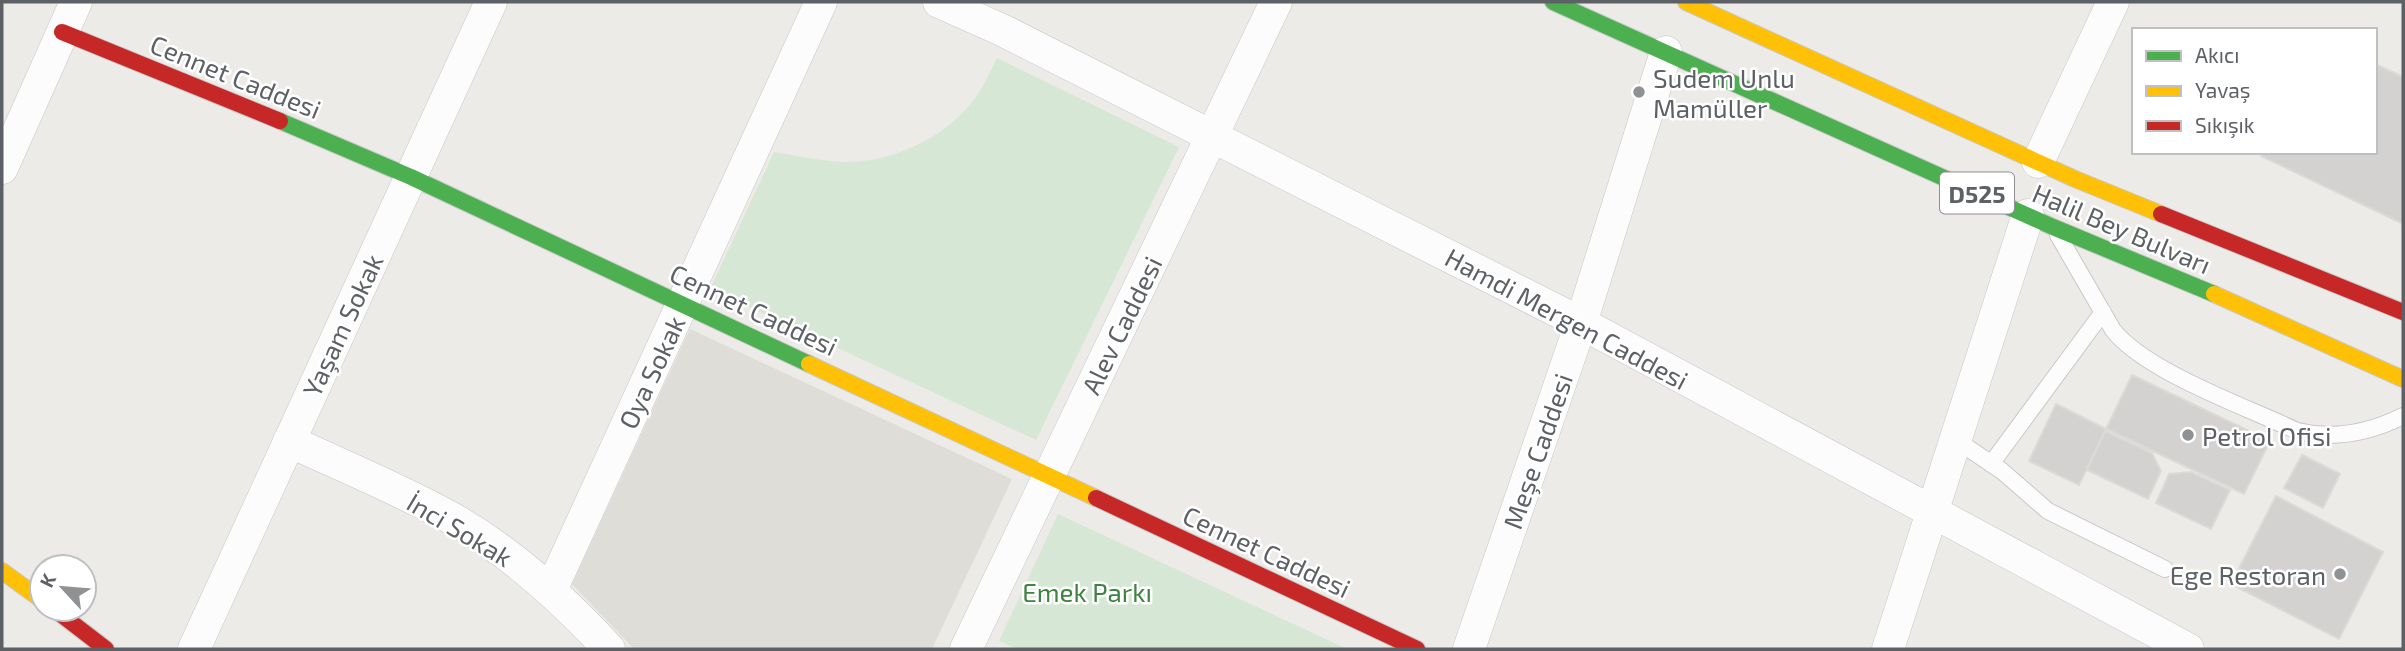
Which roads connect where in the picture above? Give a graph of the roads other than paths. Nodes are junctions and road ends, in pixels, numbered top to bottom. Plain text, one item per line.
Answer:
1 (76, 2) edge
2 (491, 2) edge
3 (821, 2) edge
4 (939, 2) edge
5 (1276, 2) edge
6 (1553, 2) edge
7 (1686, 2) edge
8 (2113, 2) edge
9 (62, 32) junction
10 (1666, 52) junction
11 (1212, 136) junction
12 (2038, 162) junction
13 (2, 168) edge
14 (411, 177) junction
15 (2040, 221) junction
16 (682, 303) junction
17 (2103, 312) junction
18 (2403, 312) edge
19 (1581, 323) junction
20 (2403, 379) edge
21 (2403, 416) edge
22 (1956, 440) junction
23 (289, 441) junction
24 (1992, 464) junction
25 (1049, 475) junction
26 (1932, 513) junction
27 (2165, 569) dead end
28 (2, 571) edge
29 (28, 590) edge
30 (551, 590) junction
31 (72, 623) edge
32 (968, 648) edge
33 (106, 649) edge
34 (194, 649) edge
35 (609, 649) edge
36 (1417, 649) edge
37 (1469, 649) edge
38 (1888, 649) edge
39 (2188, 649) edge

1 - 9 street
2 - 14 street, Yaşam Sokak
3 - 16 street, Oya Sokak
4 - 11 street, Hamdi Mergen Caddesi
5 - 11 street, Alev Caddesi
6 - 10 main road, Halil Bey Bulvarı / D525
7 - 12 main road, Halil Bey Bulvarı / D525
8 - 12 street
9 - 13 street
9 - 14 main road, Cennet Caddesi
10 - 15 main road, Halil Bey Bulvarı / D525
10 - 19 street, Meşe Caddesi
11 - 19 street, Hamdi Mergen Caddesi
11 - 25 street, Alev Caddesi
12 - 18 main road, Halil Bey Bulvarı / D525
14 - 16 main road, Cennet Caddesi
14 - 23 street, Yaşam Sokak
15 - 17 lane
15 - 20 main road, Halil Bey Bulvarı / D525
15 - 22 street
16 - 25 main road, Cennet Caddesi
16 - 30 street, Oya Sokak
17 - 21 lane
17 - 24 lane
19 - 26 street, Hamdi Mergen Caddesi
19 - 37 street, Meşe Caddesi
22 - 24 lane
22 - 26 street
23 - 30 street, İnci Sokak
23 - 34 street, Yaşam Sokak
24 - 27 lane
25 - 32 street, Alev Caddesi
25 - 36 main road, Cennet Caddesi
26 - 38 street
26 - 39 street, Hamdi Mergen Caddesi
28 - 29 main road
30 - 35 street, İnci Sokak
31 - 33 main road

